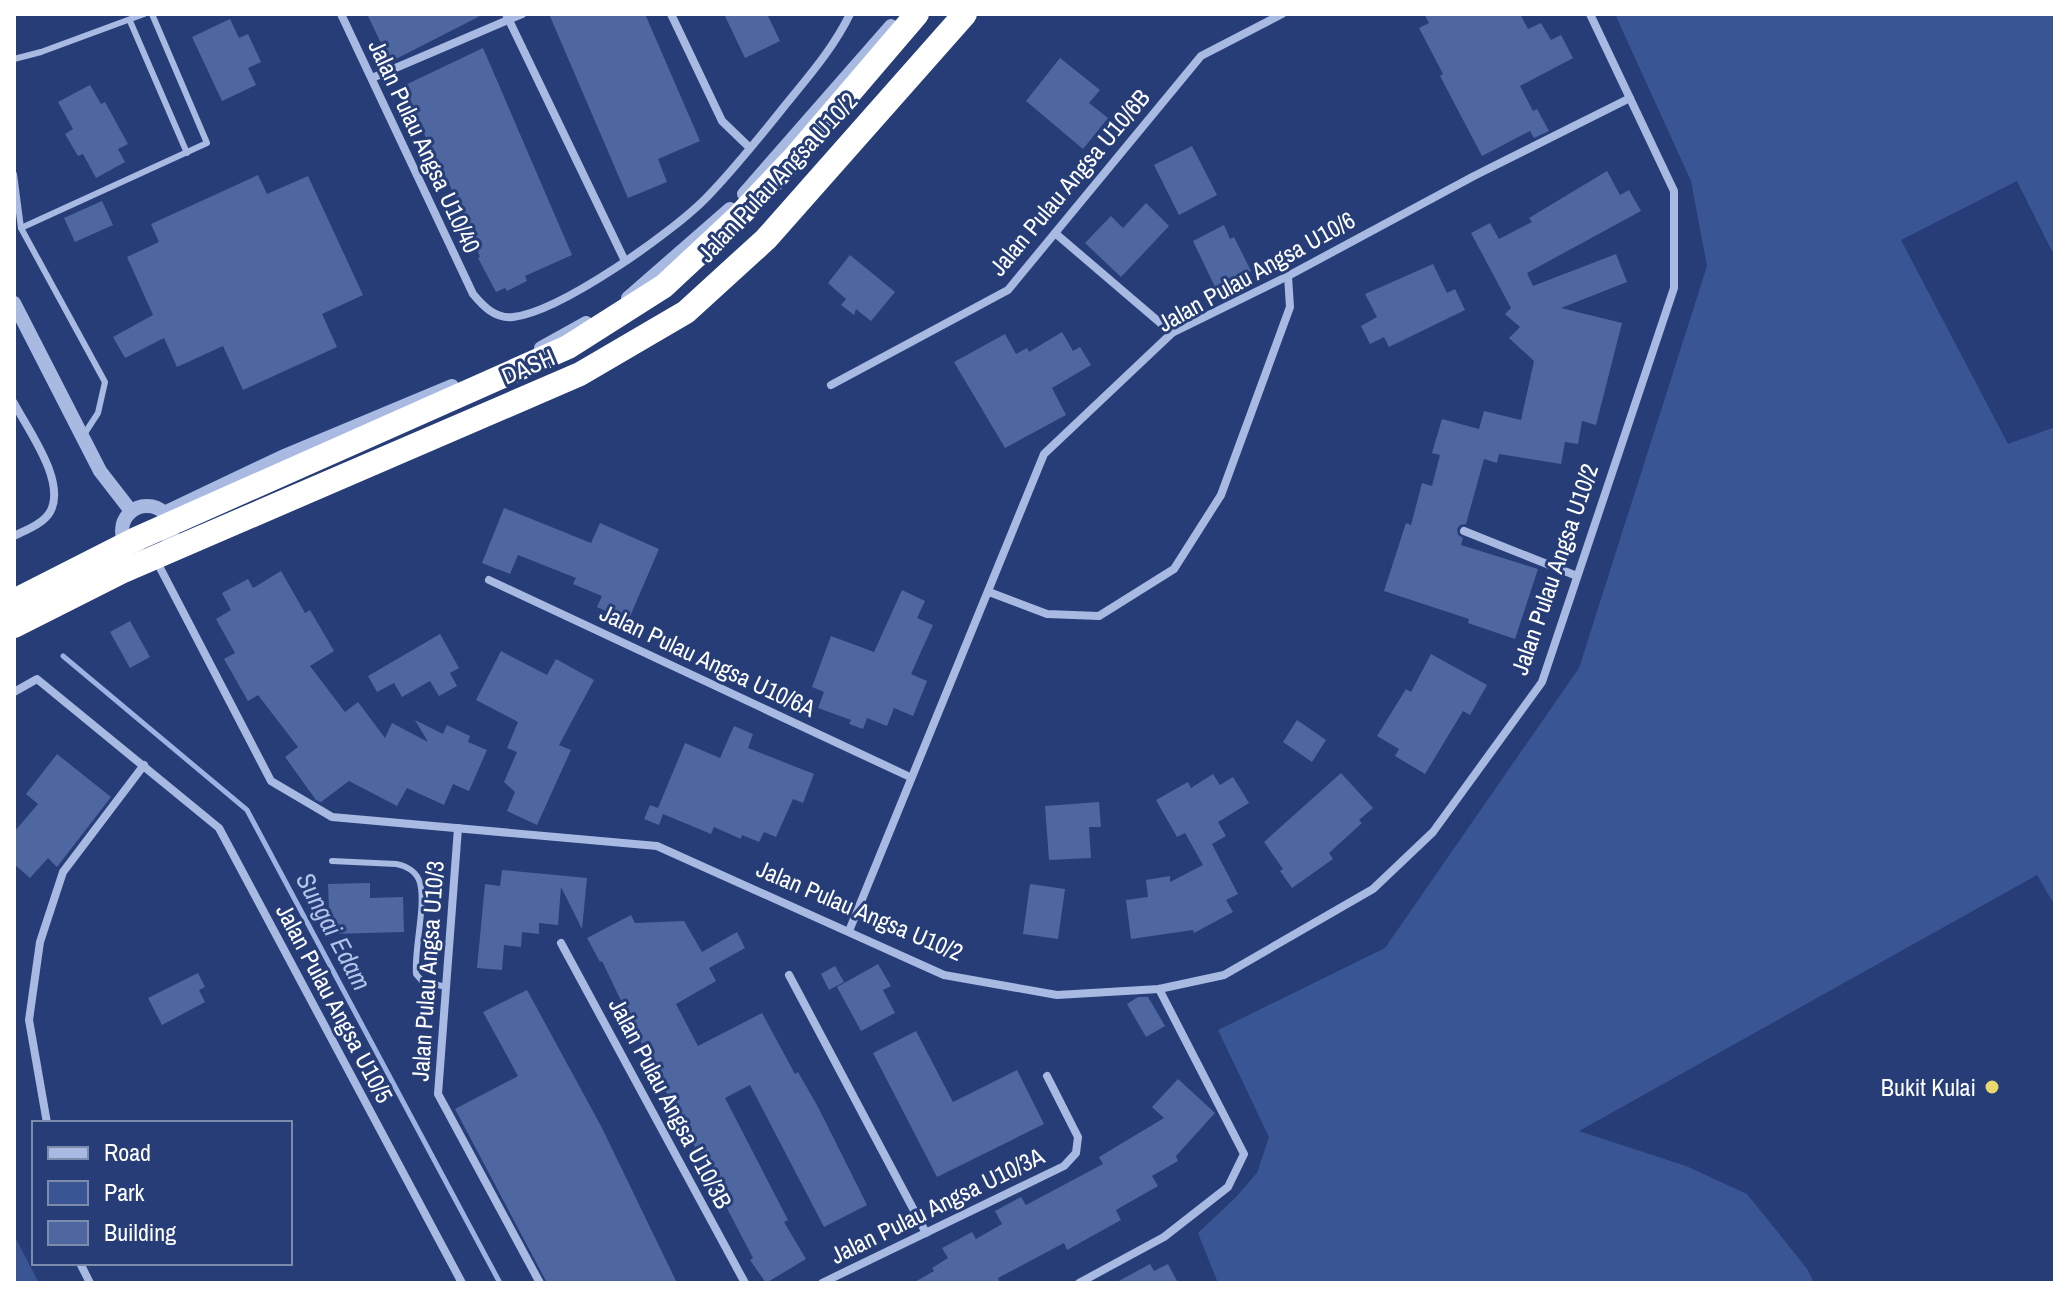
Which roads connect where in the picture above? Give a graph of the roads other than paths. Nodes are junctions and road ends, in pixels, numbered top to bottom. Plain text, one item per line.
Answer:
1 (144, 14) edge
2 (152, 14) edge
3 (341, 14) edge
4 (522, 14) edge
5 (671, 14) edge
6 (850, 14) edge
7 (902, 14) edge
8 (917, 14) edge
9 (956, 14) edge
10 (965, 14) edge
11 (1282, 14) edge
12 (1590, 14) edge
13 (507, 17) edge
14 (130, 21) junction
15 (14, 59) edge
16 (372, 78) junction
17 (1630, 98) junction
18 (750, 148) junction
19 (187, 153) junction
20 (14, 174) edge
21 (21, 228) junction
22 (1055, 233) junction
23 (625, 261) junction
24 (1288, 276) junction
25 (14, 303) edge
26 (1172, 333) junction
27 (831, 385) dead end
28 (14, 403) edge
29 (82, 437) junction
30 (131, 511) junction
31 (164, 513) junction
32 (1464, 531) dead end
33 (14, 536) edge
34 (122, 536) junction
35 (170, 539) junction
36 (147, 556) junction
37 (1577, 576) junction
38 (489, 580) dead end
39 (14, 591) edge
40 (989, 592) junction
41 (14, 601) edge
42 (14, 625) edge
43 (14, 692) edge
44 (144, 765) junction
45 (910, 777) junction
46 (458, 828) junction
47 (332, 861) dead end
48 (849, 931) junction
49 (561, 943) dead end
50 (789, 975) dead end
51 (446, 987) junction
52 (1159, 989) junction
53 (1047, 1076) dead end
54 (47, 1121) edge
55 (926, 1233) junction
56 (81, 1265) edge
57 (90, 1283) edge
58 (462, 1283) edge
59 (540, 1283) edge
60 (745, 1283) edge
61 (822, 1283) edge
62 (1079, 1283) edge

1 - 14 lane
2 - 19 lane
3 - 16 street, Jalan Pulau Angsa U10/40
4 - 13 street
5 - 18 street
6 - 18 street
7 - 31 street, Jalan Pulau Angsa U10/2
8 - 41 highway, DASH, bridge
9 - 35 street, Jalan Pulau Angsa U10/2
10 - 42 highway, DASH, bridge
11 - 22 street, Jalan Pulau Angsa U10/6B
12 - 17 street, Jalan Pulau Angsa U10/2
13 - 16 street
13 - 23 street
14 - 15 lane
14 - 19 lane
16 - 23 street, Jalan Pulau Angsa U10/40
17 - 24 street, Jalan Pulau Angsa U10/6
17 - 37 street, Jalan Pulau Angsa U10/2
18 - 23 street
19 - 21 lane
20 - 21 lane
21 - 29 lane
22 - 26 street
22 - 27 street, Jalan Pulau Angsa U10/6B
24 - 26 street, Jalan Pulau Angsa U10/6
24 - 40 street
25 - 29 street
26 - 40 street, Jalan Pulau Angsa U10/6
28 - 33 street
29 - 30 street
30 - 31 street
30 - 34 street
31 - 35 street
32 - 37 street
34 - 36 street
34 - 39 street
35 - 36 street
36 - 42 street
36 - 46 street, Jalan Pulau Angsa U10/2
37 - 52 street, Jalan Pulau Angsa U10/2
38 - 45 street, Jalan Pulau Angsa U10/6A
40 - 45 street, Jalan Pulau Angsa U10/6
43 - 44 street, Jalan Pulau Angsa U10/5
44 - 54 street
44 - 58 street, Jalan Pulau Angsa U10/5
45 - 48 street, Jalan Pulau Angsa U10/6
46 - 48 street, Jalan Pulau Angsa U10/2
46 - 51 street, Jalan Pulau Angsa U10/3
47 - 51 lane
48 - 52 street, Jalan Pulau Angsa U10/2
49 - 60 street, Jalan Pulau Angsa U10/3B
50 - 55 street
51 - 59 street, Jalan Pulau Angsa U10/3
52 - 62 street
53 - 55 street, Jalan Pulau Angsa U10/3A
55 - 61 street, Jalan Pulau Angsa U10/3A
56 - 57 street

